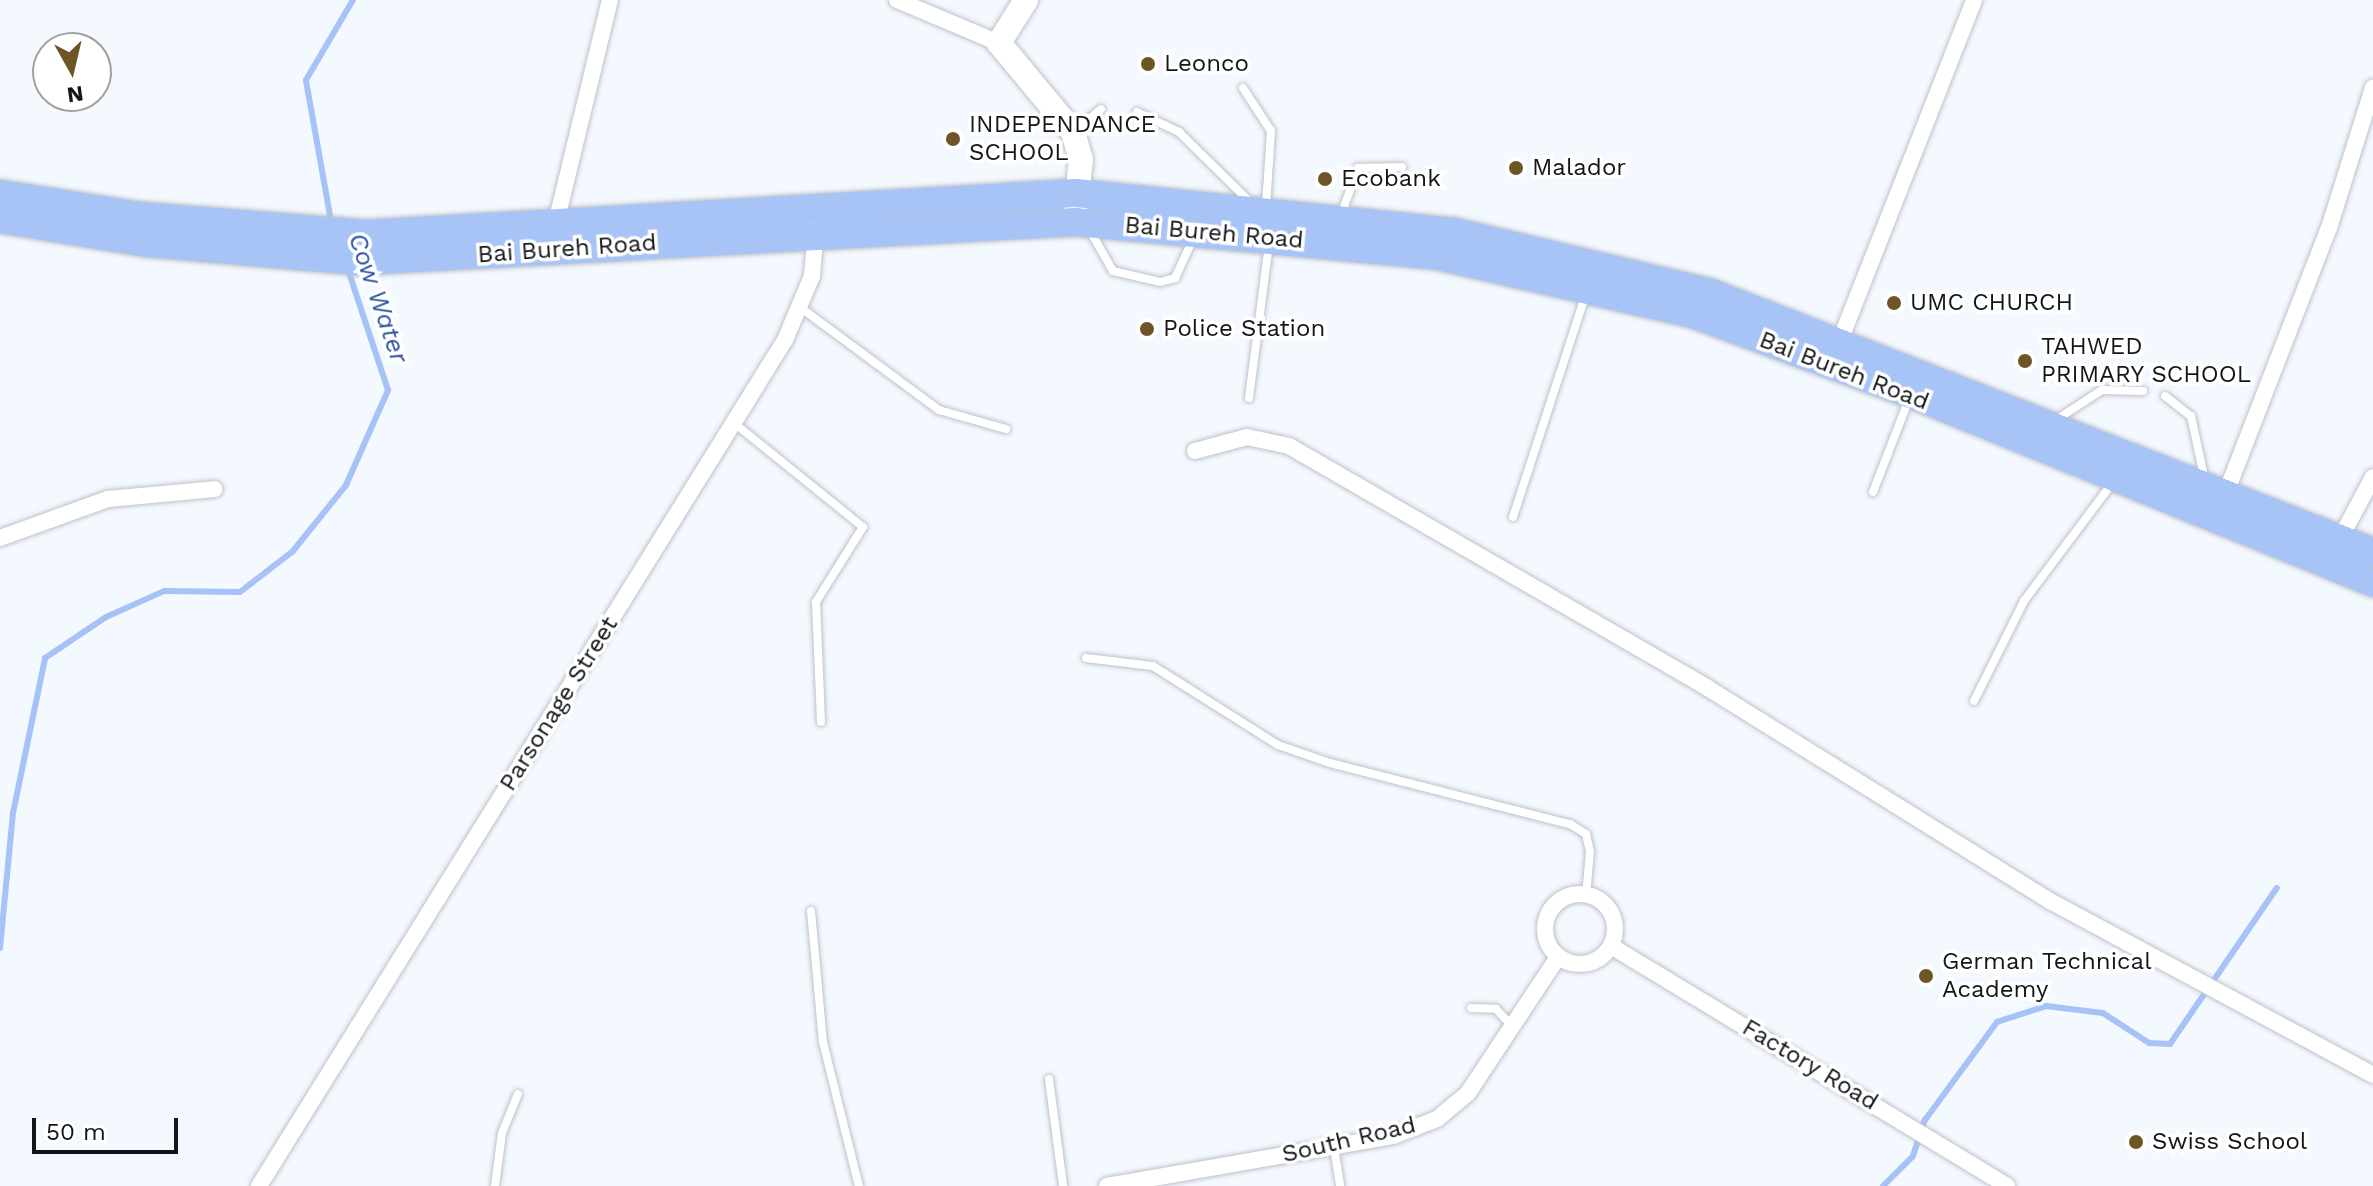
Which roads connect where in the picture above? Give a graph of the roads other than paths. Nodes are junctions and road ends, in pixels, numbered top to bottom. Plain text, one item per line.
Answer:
1 (610, 0) edge
2 (897, 0) edge
3 (1026, 0) edge
4 (1974, 0) edge
5 (999, 43) junction
6 (1243, 88) dead end
7 (2373, 88) edge
8 (1101, 109) dead end
9 (1137, 112) dead end
10 (1073, 132) junction
11 (1402, 167) dead end
12 (1076, 193) junction
13 (0, 194) edge
14 (1260, 208) junction
15 (1341, 216) junction
16 (0, 219) edge
17 (816, 220) junction
18 (1080, 222) junction
19 (555, 227) junction
20 (1197, 229) junction
21 (1270, 236) junction
22 (363, 248) junction
23 (1596, 261) junction
24 (1588, 289) junction
25 (801, 308) junction
26 (1841, 338) junction
27 (2143, 391) dead end
28 (1911, 394) junction
29 (2165, 396) dead end
30 (1249, 398) dead end
31 (734, 423) junction
32 (2052, 423) junction
33 (1006, 429) dead end
34 (1195, 451) dead end
35 (2373, 477) edge
36 (2114, 481) junction
37 (2216, 488) junction
38 (215, 489) dead end
39 (1873, 492) dead end
40 (1513, 517) dead end
41 (0, 538) edge
42 (2340, 539) junction
43 (2372, 549) edge
44 (2373, 583) edge
45 (1086, 658) dead end
46 (1974, 701) dead end
47 (821, 722) dead end
48 (1586, 895) junction
49 (811, 911) dead end
50 (1611, 946) junction
51 (1558, 957) junction
52 (1471, 1008) dead end
53 (1511, 1025) junction
54 (2373, 1075) edge
55 (1049, 1079) dead end
56 (518, 1094) dead end
57 (1334, 1147) junction
58 (259, 1186) edge
59 (495, 1186) edge
60 (859, 1186) edge
61 (1063, 1186) edge
62 (1107, 1186) edge
63 (1340, 1186) edge
64 (2007, 1186) edge

1 - 19 street
2 - 5 street
3 - 5 main road
4 - 26 street
5 - 10 main road
6 - 14 lane
7 - 37 street
8 - 10 lane
9 - 14 lane
10 - 12 main road
11 - 15 lane
12 - 14 highway
12 - 17 highway
12 - 18 main road
13 - 22 highway, Bai Bureh Road
14 - 15 highway
15 - 23 highway
16 - 22 highway, Bai Bureh Road
17 - 18 highway, Bai Bureh Road
17 - 19 highway
17 - 22 highway, Bai Bureh Road
17 - 25 street, Parsonage Street
18 - 20 highway, Bai Bureh Road
18 - 20 lane
19 - 22 highway
20 - 21 highway, Bai Bureh Road
21 - 24 highway, Bai Bureh Road
21 - 30 lane
23 - 24 lane
23 - 26 highway
24 - 28 highway, Bai Bureh Road
24 - 40 lane
25 - 31 street, Parsonage Street
25 - 33 lane
26 - 32 highway
27 - 32 lane
28 - 36 highway, Bai Bureh Road
28 - 39 lane
29 - 37 lane
31 - 47 lane
31 - 58 street, Parsonage Street
32 - 37 highway
34 - 54 street
35 - 42 street
36 - 44 highway, Bai Bureh Road
36 - 46 lane
37 - 42 highway
38 - 41 street
42 - 43 highway
45 - 48 lane
48 - 50 street
48 - 51 street
49 - 60 lane
50 - 51 street
50 - 64 street, Factory Road
51 - 53 street, South Road
52 - 53 lane
53 - 57 street, South Road
55 - 61 lane
56 - 59 lane
57 - 62 street, South Road
57 - 63 lane

